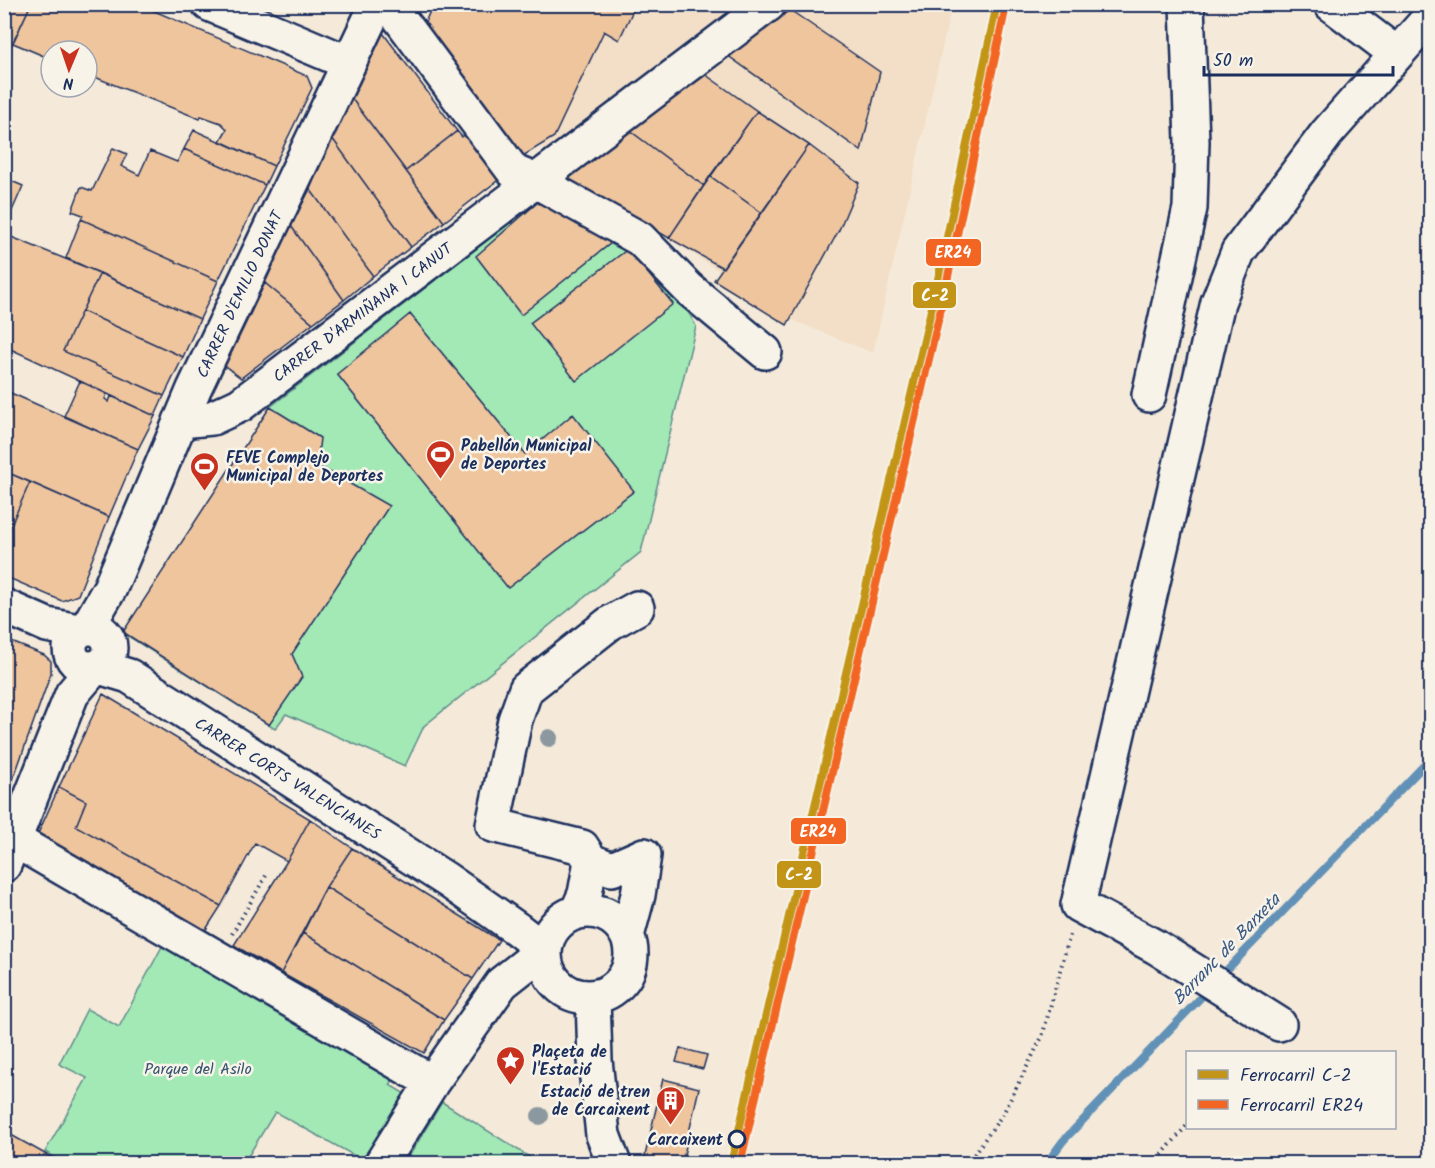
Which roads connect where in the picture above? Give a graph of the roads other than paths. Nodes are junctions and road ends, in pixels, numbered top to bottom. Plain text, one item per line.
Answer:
1 (209, 4) edge
2 (377, 4) edge
3 (389, 4) edge
4 (769, 4) edge
5 (1187, 4) edge
6 (1331, 4) edge
7 (1431, 16) edge
8 (1397, 54) junction
9 (349, 63) junction
10 (534, 180) junction
11 (765, 352) dead end
12 (1149, 395) dead end
13 (180, 421) junction
14 (4, 606) edge
15 (637, 608) dead end
16 (90, 649) junction
17 (8, 846) edge
18 (586, 854) junction
19 (447, 880) junction
20 (570, 915) junction
21 (627, 936) junction
22 (544, 954) junction
23 (593, 998) junction
24 (1279, 1024) dead end
25 (433, 1081) junction
26 (381, 1164) edge
27 (614, 1164) edge

1 - 9 street
2 - 9 street, CARRER D'EMILIO DONAT
3 - 10 street
4 - 10 street, CARRER D'ARMIÑANA I CANUT
5 - 12 street
6 - 8 street
7 - 8 street
8 - 24 street
9 - 13 street, CARRER D'EMILIO DONAT
10 - 11 street
10 - 13 street, CARRER D'ARMIÑANA I CANUT
13 - 16 street, CARRER D'EMILIO DONAT
14 - 16 street, CARRER CORTS VALENCIANES
15 - 18 street
16 - 17 street, CARRER D'EMILIO DONAT
16 - 19 street, CARRER CORTS VALENCIANES
17 - 25 street
18 - 20 street
18 - 21 street
19 - 20 street, CARRER CORTS VALENCIANES
19 - 22 street, CARRER CORTS VALENCIANES
20 - 21 street
20 - 22 street
21 - 23 street
22 - 23 street
22 - 25 street
23 - 27 street
25 - 26 street

